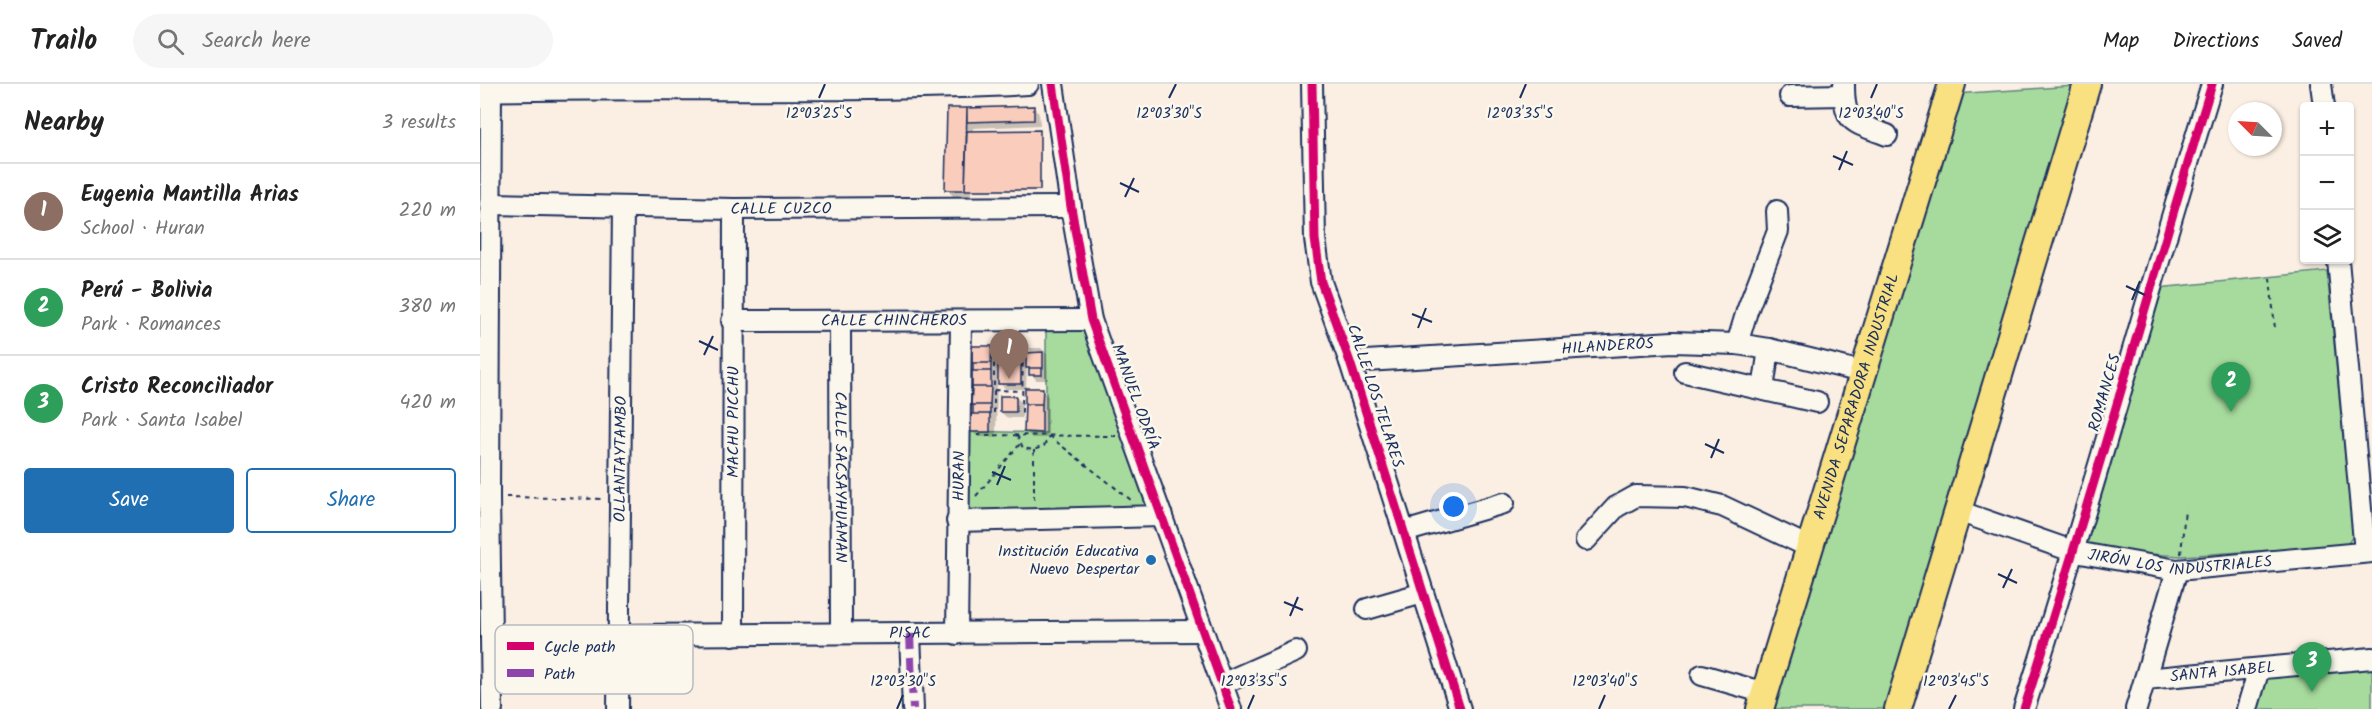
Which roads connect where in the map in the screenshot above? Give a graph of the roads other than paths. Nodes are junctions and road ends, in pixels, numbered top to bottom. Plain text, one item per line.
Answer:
1 (1028, 84) edge
2 (1053, 84) edge
3 (1312, 84) edge
4 (1952, 84) edge
5 (2087, 84) edge
6 (2212, 84) edge
7 (2321, 84) edge
8 (623, 86) edge
9 (913, 87) edge
10 (488, 89) edge
11 (1844, 89) edge
12 (1790, 96) dead end
13 (2323, 102) edge
14 (1887, 135) dead end
15 (490, 204) junction
16 (623, 207) junction
17 (1071, 207) junction
18 (734, 209) junction
19 (1778, 211) dead end
20 (2339, 264) edge
21 (1091, 320) junction
22 (732, 321) junction
23 (840, 321) junction
24 (961, 321) junction
25 (484, 335) edge
26 (1737, 344) junction
27 (1769, 349) junction
28 (1350, 363) junction
29 (1684, 372) dead end
30 (1862, 372) junction
31 (1763, 388) junction
32 (1817, 402) dead end
33 (2363, 445) edge
34 (1504, 503) dead end
35 (1958, 511) junction
36 (1162, 516) junction
37 (957, 521) junction
38 (1404, 532) junction
39 (1586, 540) dead end
40 (1809, 547) junction
41 (2075, 552) junction
42 (2368, 552) edge
43 (2179, 562) junction
44 (1423, 593) junction
45 (1367, 609) dead end
46 (618, 625) edge
47 (1202, 631) junction
48 (841, 633) junction
49 (910, 634) junction
50 (957, 634) junction
51 (693, 635) edge
52 (733, 635) junction
53 (1296, 651) dead end
54 (2372, 658) edge
55 (2259, 669) junction
56 (1702, 675) dead end
57 (2145, 679) junction
58 (1222, 684) junction
59 (1762, 701) edge
60 (492, 709) edge
61 (913, 709) edge
62 (1231, 709) edge
63 (1460, 709) edge
64 (1898, 709) edge
65 (2024, 709) edge
66 (2136, 709) edge
67 (2247, 709) edge

1 - 9 street
2 - 17 street, MANUEL ODRÍA
3 - 28 street, CALLE LOS TELARES
4 - 30 main road, AVENIDA SEPARADORA INDUSTRIAL
5 - 35 main road
6 - 41 street, ROMANCES
7 - 13 street
8 - 9 street
8 - 10 street
10 - 15 street
11 - 12 street
11 - 14 street
15 - 16 street, CALLE CUZCO
15 - 25 street
16 - 18 street, CALLE CUZCO
16 - 46 street, OLLANTAYTAMBO
17 - 18 street, CALLE CUZCO
17 - 21 street, MANUEL ODRÍA
18 - 22 street, MACHU PICCHU
19 - 26 street
20 - 33 street
21 - 24 street, CALLE CHINCHEROS
21 - 36 street, MANUEL ODRÍA
22 - 23 street, CALLE CHINCHEROS
22 - 52 street, MACHU PICCHU
23 - 24 street, CALLE CHINCHEROS
23 - 48 street, CALLE SACSAYHUAMAN
24 - 37 street, HURAN
25 - 60 street
26 - 27 street, HILANDEROS
26 - 28 street, HILANDEROS
27 - 30 street, HILANDEROS
27 - 31 street
28 - 38 street, CALLE LOS TELARES
29 - 31 street
30 - 40 main road, AVENIDA SEPARADORA INDUSTRIAL
31 - 32 street
33 - 42 street
34 - 38 street
35 - 41 street, JIRÓN LOS INDUSTRIALES
35 - 64 main road
36 - 37 street
36 - 47 street, MANUEL ODRÍA
37 - 50 street, HURAN
38 - 44 street, CALLE LOS TELARES
39 - 40 street
40 - 59 main road, AVENIDA SEPARADORA INDUSTRIAL
41 - 43 street, JIRÓN LOS INDUSTRIALES
41 - 65 street, ROMANCES
42 - 43 street, JIRÓN LOS INDUSTRIALES
43 - 57 street
44 - 45 street
44 - 63 street, CALLE LOS TELARES
47 - 50 street, PISAC
47 - 58 street, MANUEL ODRÍA
48 - 49 street, PISAC
48 - 52 street, PISAC
49 - 50 street, PISAC
49 - 61 street
51 - 52 street, PISAC
53 - 58 street
54 - 55 street, SANTA ISABEL
55 - 57 street, SANTA ISABEL
55 - 67 street
56 - 59 street
57 - 66 street
58 - 62 street, MANUEL ODRÍA

